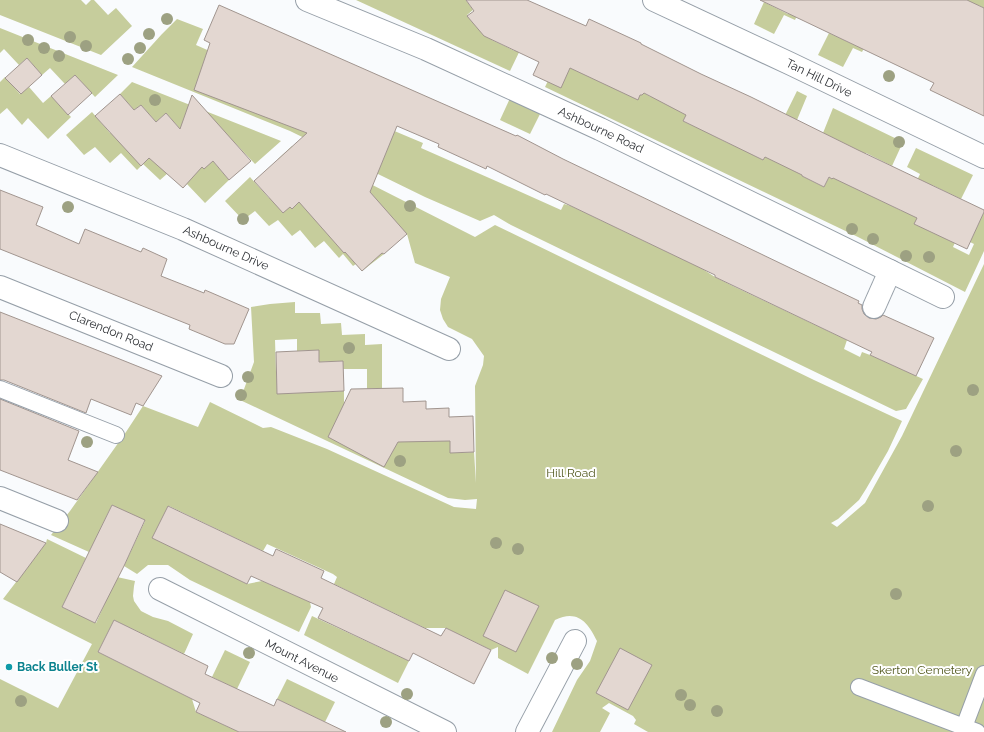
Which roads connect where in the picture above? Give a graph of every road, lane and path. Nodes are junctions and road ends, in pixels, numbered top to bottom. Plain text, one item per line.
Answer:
1 (307, 0) edge
2 (654, 0) edge
3 (0, 155) edge
4 (984, 158) edge
5 (890, 271) junction
6 (0, 287) edge
7 (943, 297) dead end
8 (874, 307) dead end
9 (449, 349) dead end
10 (221, 376) dead end
11 (0, 389) edge
12 (116, 435) dead end
13 (0, 498) edge
14 (57, 522) dead end
15 (160, 590) dead end
16 (575, 641) dead end
17 (984, 674) edge
18 (859, 687) dead end
19 (970, 730) edge
20 (445, 732) edge
21 (527, 732) edge

1 - 5 street, Ashbourne Road
2 - 4 street, Tan Hill Drive
3 - 9 street, Ashbourne Drive
5 - 7 street, Ashbourne Road
5 - 8 street
6 - 10 street, Clarendon Road
11 - 12 lane
13 - 14 street
15 - 20 street, Mount Avenue
16 - 21 street
17 - 19 lane
18 - 19 lane

